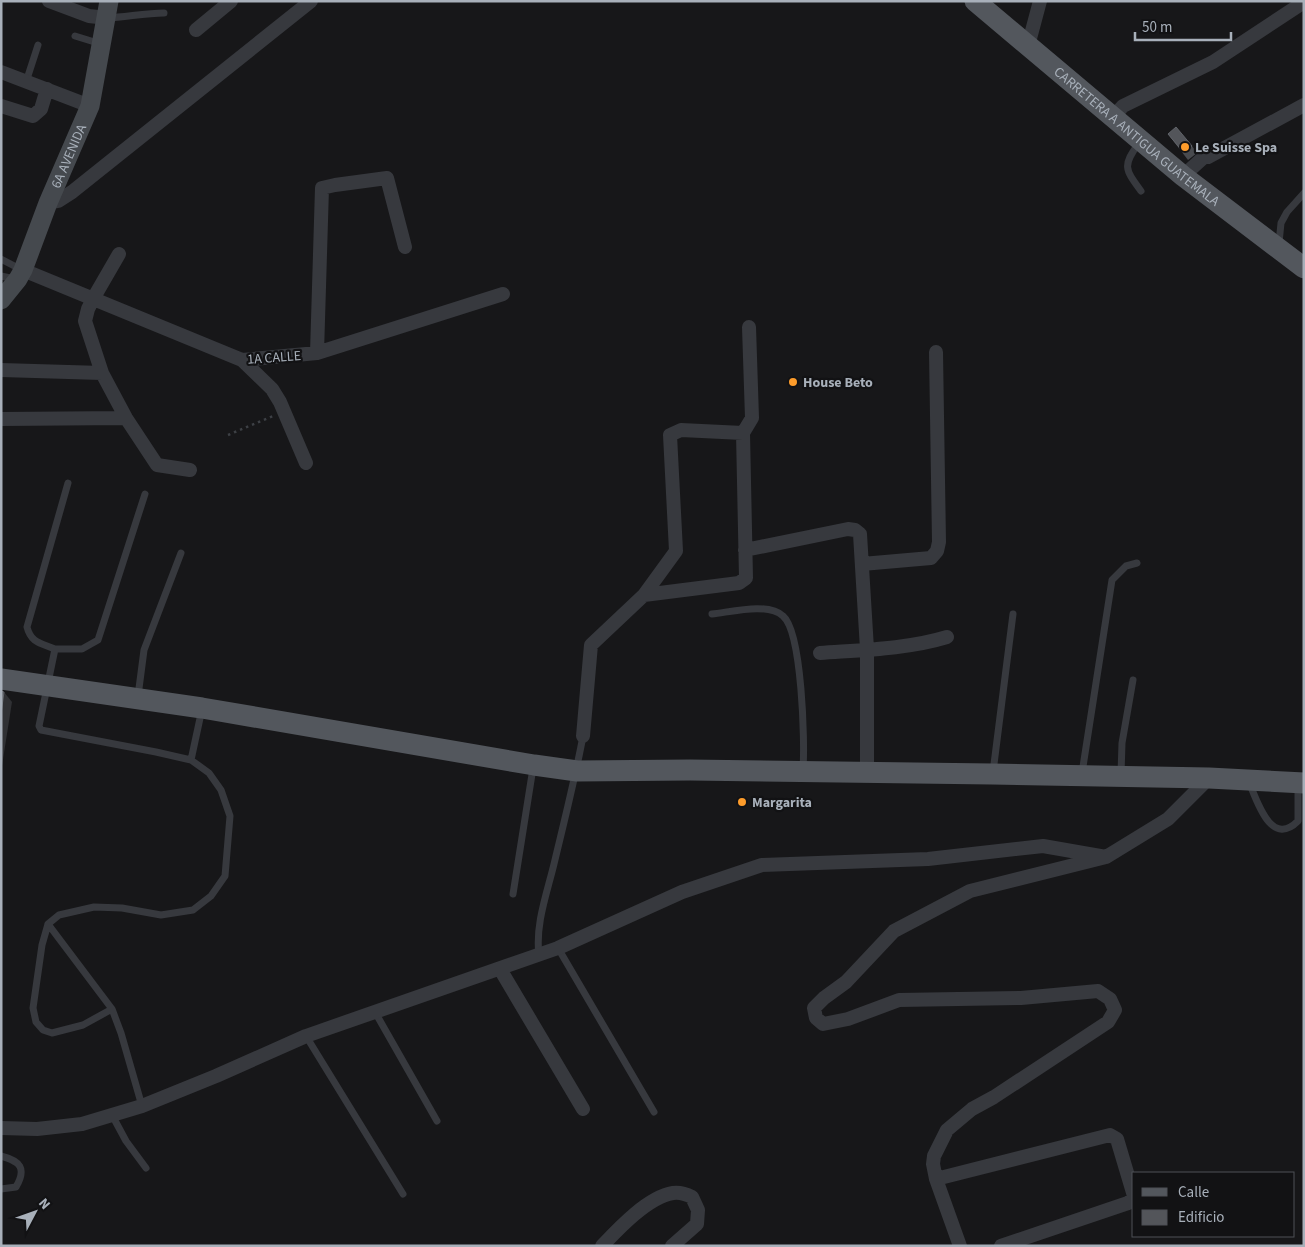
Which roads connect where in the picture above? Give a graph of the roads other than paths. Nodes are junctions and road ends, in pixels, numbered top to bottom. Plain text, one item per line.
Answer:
1 (49, 1) edge
2 (231, 1) edge
3 (310, 1) edge
4 (975, 1) edge
5 (1040, 1) edge
6 (1304, 2) edge
7 (108, 10) edge
8 (164, 12) dead end
9 (196, 30) dead end
10 (75, 36) dead end
11 (102, 44) junction
12 (38, 45) dead end
13 (1028, 46) junction
14 (1, 72) edge
15 (26, 82) junction
16 (47, 90) junction
17 (1304, 105) edge
18 (1, 106) edge
19 (90, 106) junction
20 (1113, 117) junction
21 (1140, 140) junction
22 (1187, 179) junction
23 (1141, 191) dead end
24 (1304, 193) edge
25 (48, 203) junction
26 (405, 247) dead end
27 (1278, 249) junction
28 (119, 254) dead end
29 (1, 259) edge
30 (1304, 268) edge
31 (14, 275) edge
32 (503, 294) dead end
33 (93, 299) junction
34 (1, 300) edge
35 (749, 327) dead end
36 (936, 352) dead end
37 (317, 353) junction
38 (242, 360) junction
39 (1, 370) edge
40 (102, 373) junction
41 (126, 418) junction
42 (1, 420) edge
43 (743, 433) junction
44 (306, 463) dead end
45 (190, 470) dead end
46 (68, 483) dead end
47 (146, 494) dead end
48 (745, 550) junction
49 (181, 553) dead end
50 (1137, 563) dead end
51 (862, 564) junction
52 (644, 595) junction
53 (712, 614) dead end
54 (1013, 614) dead end
55 (947, 637) dead end
56 (55, 649) junction
57 (867, 649) junction
58 (820, 653) dead end
59 (1, 679) edge
60 (1133, 680) dead end
61 (48, 686) junction
62 (137, 699) junction
63 (202, 708) junction
64 (583, 736) joint
65 (191, 760) junction
66 (534, 765) junction
67 (577, 771) junction
68 (802, 772) junction
69 (867, 773) junction
70 (992, 774) junction
71 (1081, 776) junction
72 (1121, 777) junction
73 (1209, 778) junction
74 (1248, 780) junction
75 (1301, 783) edge
76 (1106, 857) junction
77 (513, 894) dead end
78 (48, 924) junction
79 (558, 948) junction
80 (539, 955) junction
81 (500, 969) junction
82 (112, 1008) junction
83 (375, 1012) junction
84 (306, 1036) junction
85 (142, 1106) junction
86 (583, 1109) dead end
87 (654, 1112) dead end
88 (112, 1115) junction
89 (437, 1121) dead end
90 (1, 1128) edge
91 (1, 1156) edge
92 (146, 1168) dead end
93 (936, 1179) junction
94 (1, 1190) edge
95 (1132, 1190) edge
96 (403, 1194) dead end
97 (1132, 1199) edge
98 (602, 1246) edge
99 (672, 1246) edge
100 (960, 1246) edge
101 (1001, 1246) edge

1 - 7 street
2 - 9 street
3 - 25 street
4 - 13 main road, CARRETERA A ANTIGUA GUATEMALA
5 - 13 street
6 - 20 street
7 - 8 lane
7 - 11 street, 6A AVENIDA
10 - 11 lane
11 - 19 street, 6A AVENIDA
12 - 15 lane
13 - 20 main road, CARRETERA A ANTIGUA GUATEMALA
14 - 15 street
15 - 16 street
16 - 18 street
16 - 19 street
17 - 22 street
19 - 25 street, 6A AVENIDA
20 - 21 main road, CARRETERA A ANTIGUA GUATEMALA
21 - 22 main road, CARRETERA A ANTIGUA GUATEMALA
21 - 23 lane
22 - 27 main road, CARRETERA A ANTIGUA GUATEMALA
24 - 27 lane
25 - 31 street, 6A AVENIDA
26 - 37 street
27 - 30 main road, CARRETERA A ANTIGUA GUATEMALA
28 - 33 street
29 - 31 lane
31 - 33 street, 1A CALLE
31 - 34 street, 6A AVENIDA
32 - 37 street, 1A CALLE
33 - 38 street, 1A CALLE
33 - 40 street
35 - 43 street
36 - 51 street
37 - 38 street, 1A CALLE
38 - 44 street
39 - 40 street
40 - 41 street
41 - 42 street
41 - 45 street
43 - 48 street
43 - 52 street
46 - 56 lane
47 - 56 lane
48 - 51 street
48 - 52 street
49 - 62 lane
50 - 71 lane
51 - 57 street
52 - 64 street
53 - 68 lane
54 - 70 lane
55 - 57 street
56 - 61 lane
57 - 58 street
57 - 69 street
59 - 61 main road
60 - 72 lane
61 - 62 main road
61 - 65 lane
62 - 63 main road
63 - 65 lane
63 - 66 main road
64 - 67 lane
65 - 78 lane
66 - 67 main road
66 - 77 lane
67 - 68 main road
67 - 80 lane
68 - 69 main road
69 - 70 main road
70 - 71 main road
71 - 72 main road
72 - 73 main road
73 - 74 main road
73 - 76 street
74 - 75 main road
74 - 75 lane
76 - 79 street
76 - 93 street
78 - 82 lane
78 - 82 lane
79 - 80 street
79 - 87 lane
80 - 81 street
81 - 83 street
81 - 86 street
82 - 85 lane
83 - 84 street
83 - 89 lane
84 - 85 street
84 - 96 lane
85 - 88 street
88 - 90 street
88 - 92 lane
91 - 94 lane
93 - 95 street
93 - 100 street
97 - 101 street
98 - 99 street

